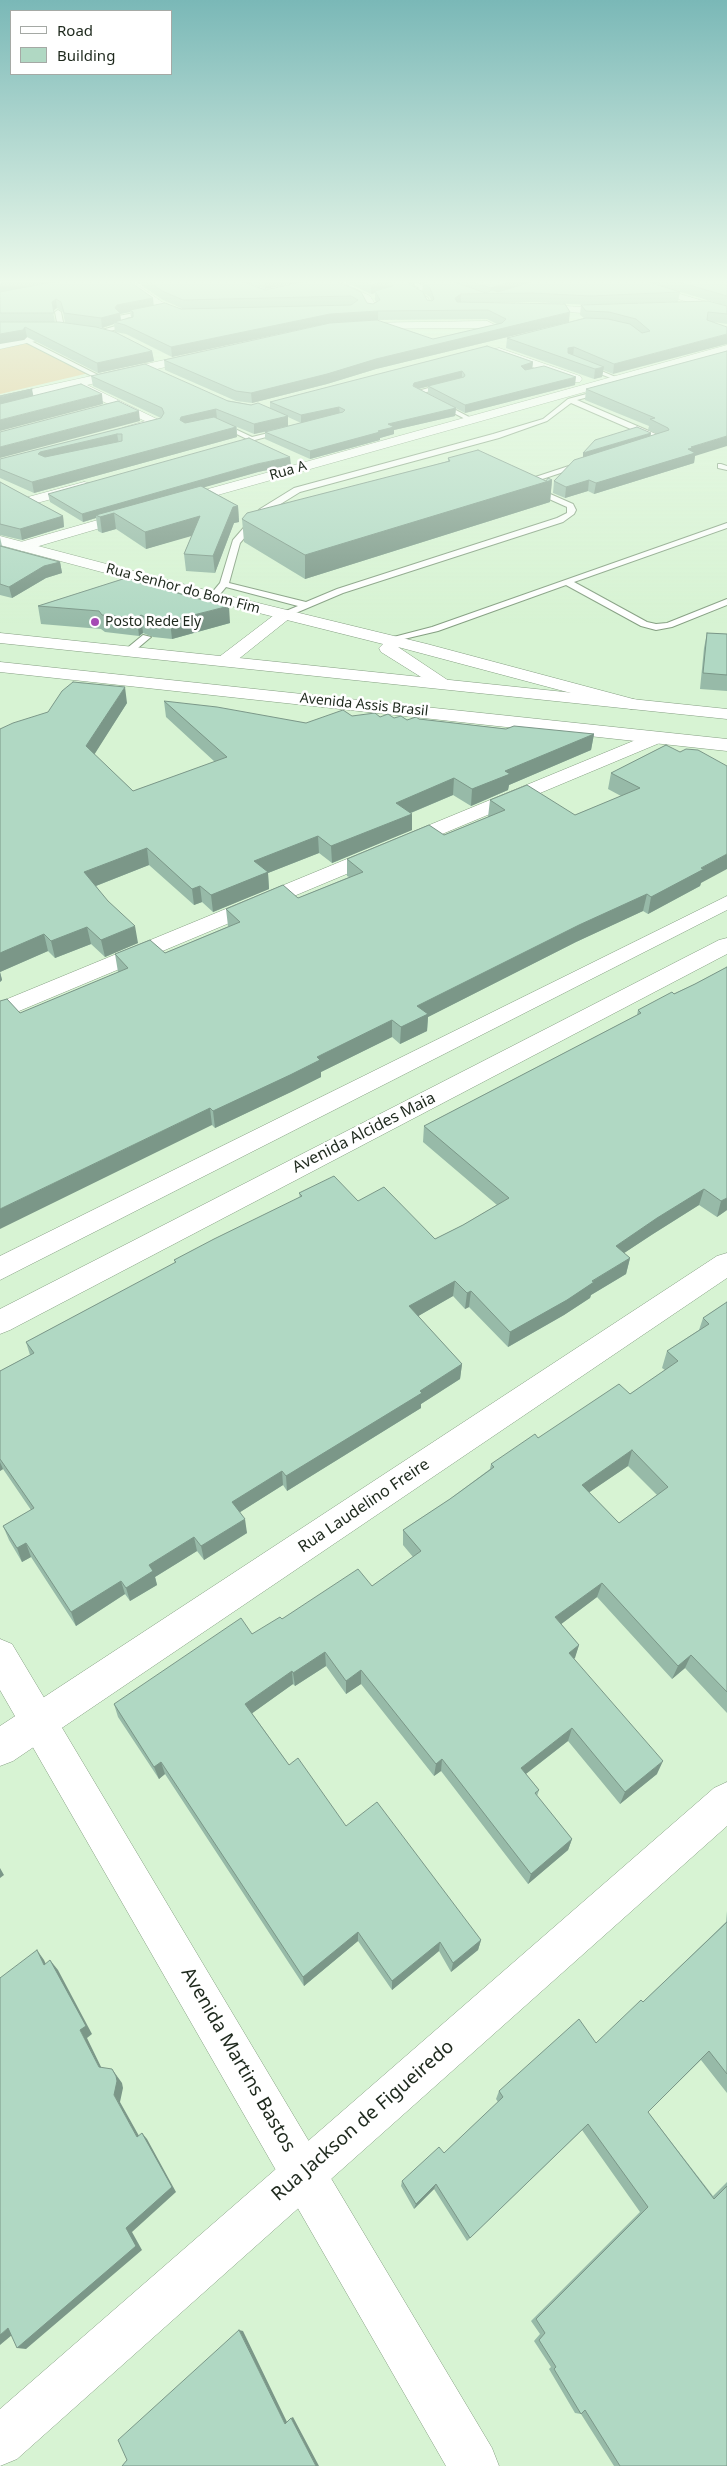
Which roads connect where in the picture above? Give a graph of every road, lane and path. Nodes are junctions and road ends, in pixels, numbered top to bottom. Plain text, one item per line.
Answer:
1 (24, 396) edge
2 (103, 396) edge
3 (425, 396) edge
4 (548, 396) edge
5 (584, 396) edge
6 (0, 400) edge
7 (570, 400) junction
8 (121, 405) junction
9 (102, 410) edge
10 (469, 419) junction
11 (212, 422) edge
12 (292, 429) edge
13 (118, 434) edge
14 (250, 439) junction
15 (232, 444) edge
16 (643, 446) edge
17 (449, 449) junction
18 (275, 450) edge
19 (458, 453) edge
20 (291, 458) edge
21 (596, 460) edge
22 (308, 466) junction
23 (512, 478) edge
24 (100, 481) edge
25 (521, 482) junction
26 (17, 492) edge
27 (33, 500) junction
28 (166, 505) edge
29 (49, 510) edge
30 (147, 510) edge
31 (65, 519) dead end
32 (727, 525) edge
33 (80, 529) junction
34 (0, 540) edge
35 (22, 546) junction
36 (569, 583) junction
37 (224, 584) junction
38 (213, 597) junction
39 (727, 602) edge
40 (306, 605) junction
41 (190, 611) edge
42 (284, 615) junction
43 (435, 628) junction
44 (367, 635) junction
45 (146, 636) edge
46 (0, 638) edge
47 (387, 640) junction
48 (421, 648) junction
49 (129, 651) junction
50 (225, 661) junction
51 (0, 667) edge
52 (442, 683) junction
53 (631, 704) junction
54 (727, 714) edge
55 (536, 723) junction
56 (655, 738) junction
57 (727, 745) edge
58 (727, 902) edge
59 (727, 945) edge
60 (0, 1011) edge
61 (727, 1264) edge
62 (0, 1269) edge
63 (0, 1322) edge
64 (0, 1656) edge
65 (40, 1722) junction
66 (0, 1748) edge
67 (727, 1801) edge
68 (304, 2173) junction
69 (0, 2442) edge
70 (474, 2466) edge

1 - 6 street
2 - 8 street
3 - 10 lane
4 - 10 street, Rua A
5 - 7 lane
7 - 16 lane
7 - 17 lane
8 - 9 street
8 - 13 street
10 - 22 street, Rua A
11 - 14 lane
12 - 14 lane
14 - 15 street
14 - 18 street
17 - 19 lane
17 - 37 lane
20 - 22 street
21 - 25 lane
22 - 28 street, Rua A
23 - 25 lane
24 - 27 street
25 - 40 lane
26 - 27 street
27 - 29 street
30 - 33 street
31 - 33 street
32 - 36 lane
33 - 35 street
34 - 35 street, Rua Senhor do Bom Fim
35 - 38 street, Rua Senhor do Bom Fim
36 - 39 lane
36 - 43 lane
37 - 38 lane
37 - 40 lane
38 - 41 lane
38 - 42 street, Rua Senhor do Bom Fim
40 - 42 lane
42 - 44 street, Rua Senhor do Bom Fim
42 - 50 street
43 - 47 lane
43 - 48 lane
44 - 47 street, Rua Senhor do Bom Fim
44 - 52 street, Rua Senhor do Bom Fim
45 - 49 lane
46 - 49 street, Avenida Assis Brasil
47 - 48 street, Rua Senhor do Bom Fim
48 - 53 street, Rua Senhor do Bom Fim
49 - 50 street, Avenida Assis Brasil
50 - 52 street, Avenida Assis Brasil
51 - 55 street, Avenida Assis Brasil
52 - 53 street, Avenida Assis Brasil
52 - 55 street, Rua Senhor do Bom Fim
53 - 54 street, Avenida Assis Brasil
55 - 56 street, Avenida Assis Brasil
56 - 57 street, Avenida Assis Brasil
56 - 60 street
58 - 62 street
59 - 63 street, Avenida Alcides Maia
61 - 65 street, Rua Laudelino Freire
64 - 65 street, Avenida Martins Bastos
65 - 66 street, Rua Laudelino Freire
65 - 68 street, Avenida Martins Bastos
67 - 68 street, Rua Jackson de Figueiredo
68 - 69 street, Rua Jackson de Figueiredo
68 - 70 street, Avenida Martins Bastos

